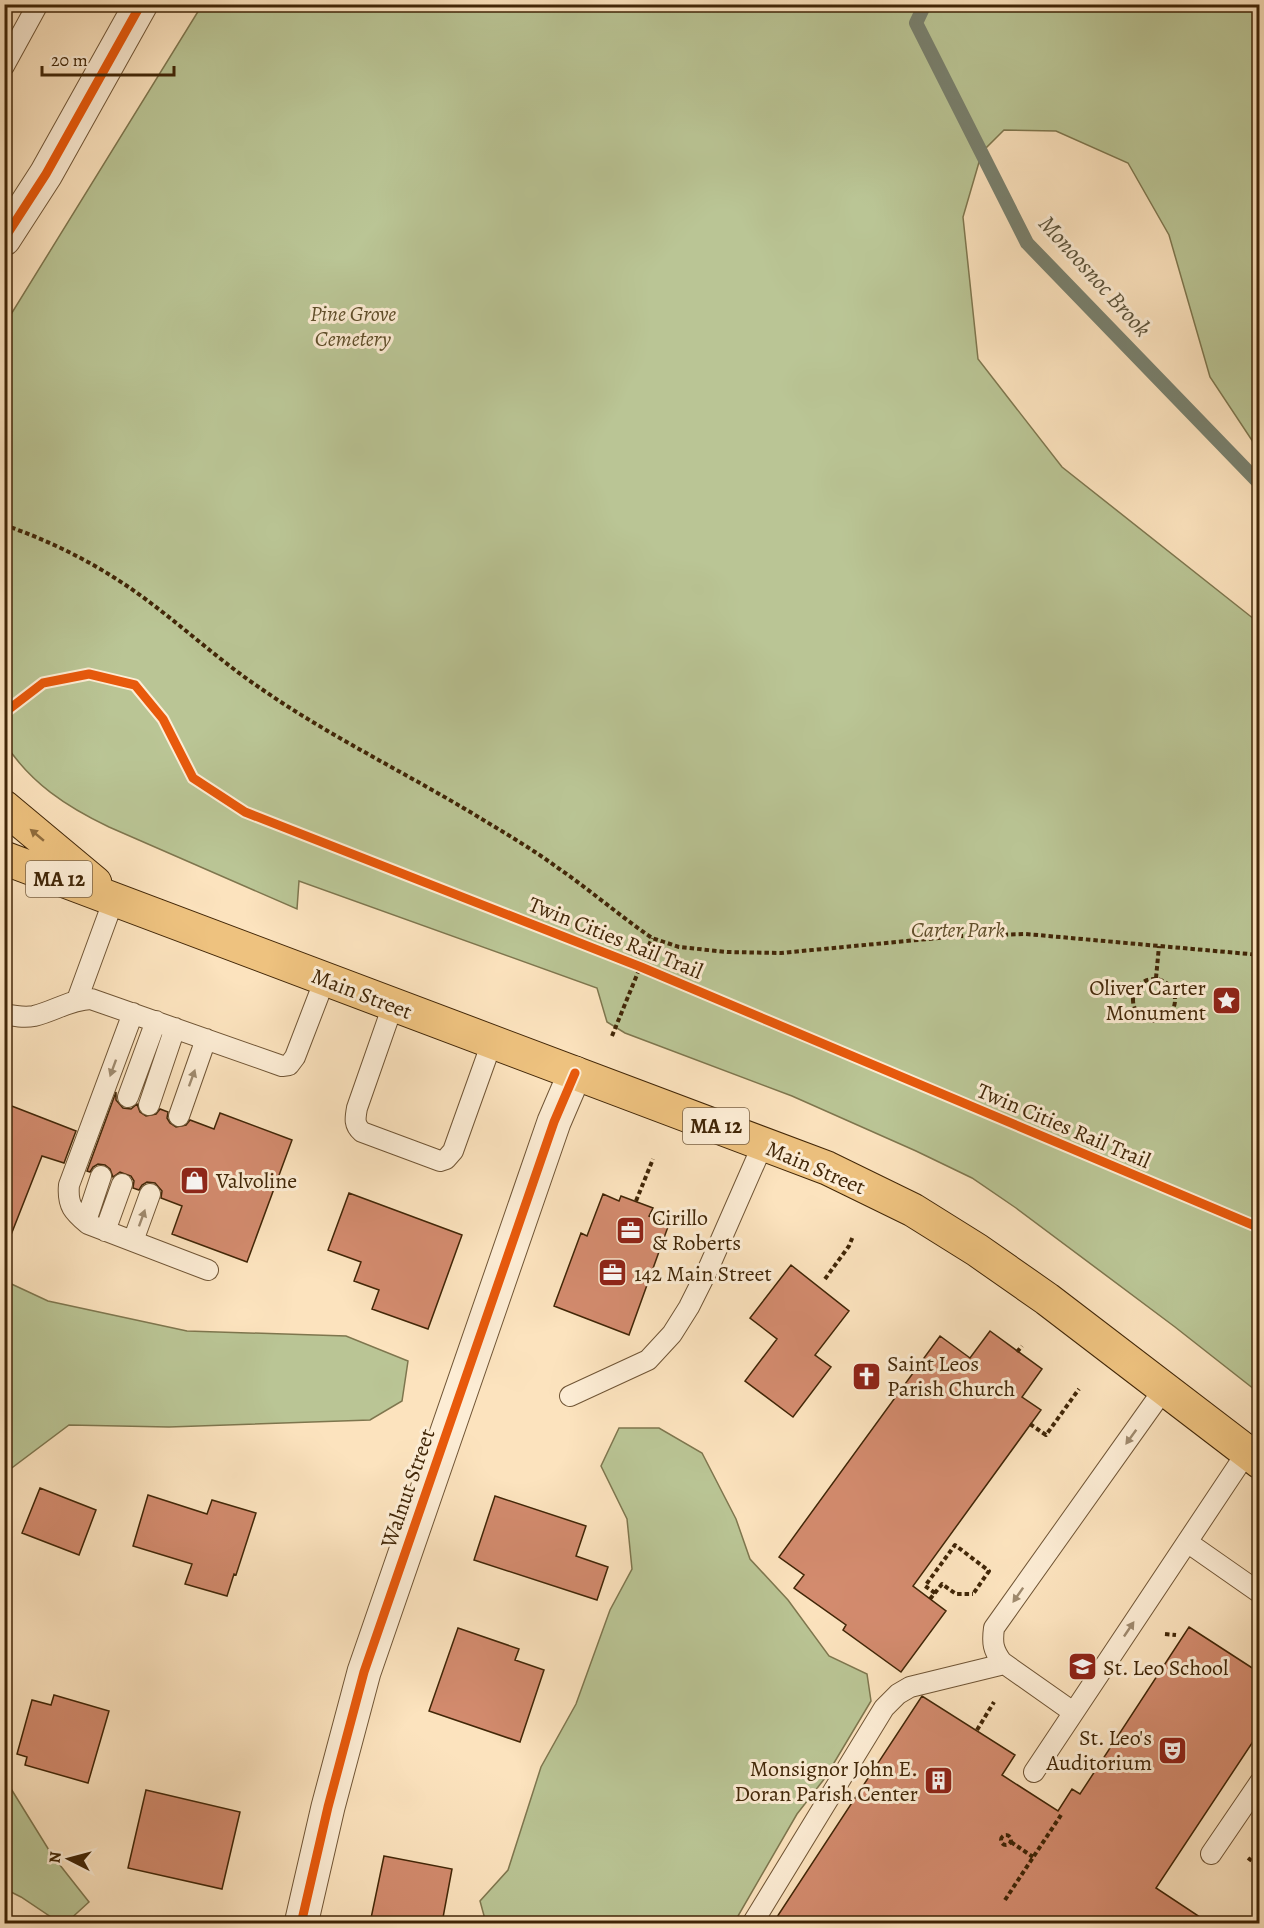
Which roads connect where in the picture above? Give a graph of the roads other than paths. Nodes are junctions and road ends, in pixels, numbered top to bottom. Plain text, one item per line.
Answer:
1 (38, 4) edge
2 (141, 4) edge
3 (4, 66) edge
4 (4, 238) edge
5 (4, 807) edge
6 (4, 858) edge
7 (114, 899) junction
8 (325, 979) junction
9 (77, 1000) junction
10 (393, 1005) junction
11 (133, 1013) junction
12 (4, 1014) edge
13 (156, 1021) junction
14 (175, 1028) junction
15 (206, 1039) junction
16 (492, 1042) junction
17 (575, 1073) junction
18 (128, 1097) dead end
19 (149, 1105) dead end
20 (178, 1116) dead end
21 (763, 1144) junction
22 (101, 1176) dead end
23 (122, 1184) dead end
24 (150, 1194) dead end
25 (86, 1221) junction
26 (105, 1231) junction
27 (133, 1241) junction
28 (208, 1270) dead end
29 (1164, 1389) junction
30 (570, 1395) dead end
31 (1253, 1457) edge
32 (1187, 1542) junction
33 (1260, 1593) edge
34 (1004, 1664) junction
35 (1073, 1712) junction
36 (1034, 1772) dead end
37 (1260, 1782) edge
38 (1210, 1854) dead end
39 (301, 1923) edge
40 (752, 1923) edge

1 - 3 lane
2 - 4 street
7 -> 5 main road
6 - 7 main road, MA 12
7 - 8 main road, Main Street / MA 12
7 - 9 lane
8 - 10 main road, Main Street / MA 12
8 - 15 lane
9 - 11 lane
9 - 12 lane
10 - 16 main road, Main Street / MA 12
10 - 16 lane
11 - 13 lane
11 -> 25 lane
13 - 14 lane
13 - 18 lane
14 - 15 lane
14 - 19 lane
20 -> 15 lane
16 - 17 main road, Main Street / MA 12
17 - 21 main road, Main Street / MA 12
17 - 39 street, Walnut Street
21 - 29 main road, Main Street / MA 12
21 - 30 lane
22 - 25 lane
23 - 26 lane
27 -> 24 lane
25 - 26 lane
26 - 27 lane
27 - 28 lane
29 - 31 main road, Main Street / MA 12
29 -> 34 lane
31 - 32 lane
32 - 33 lane
35 -> 32 lane
34 - 35 lane
34 - 40 lane
35 - 36 lane
37 - 38 lane

